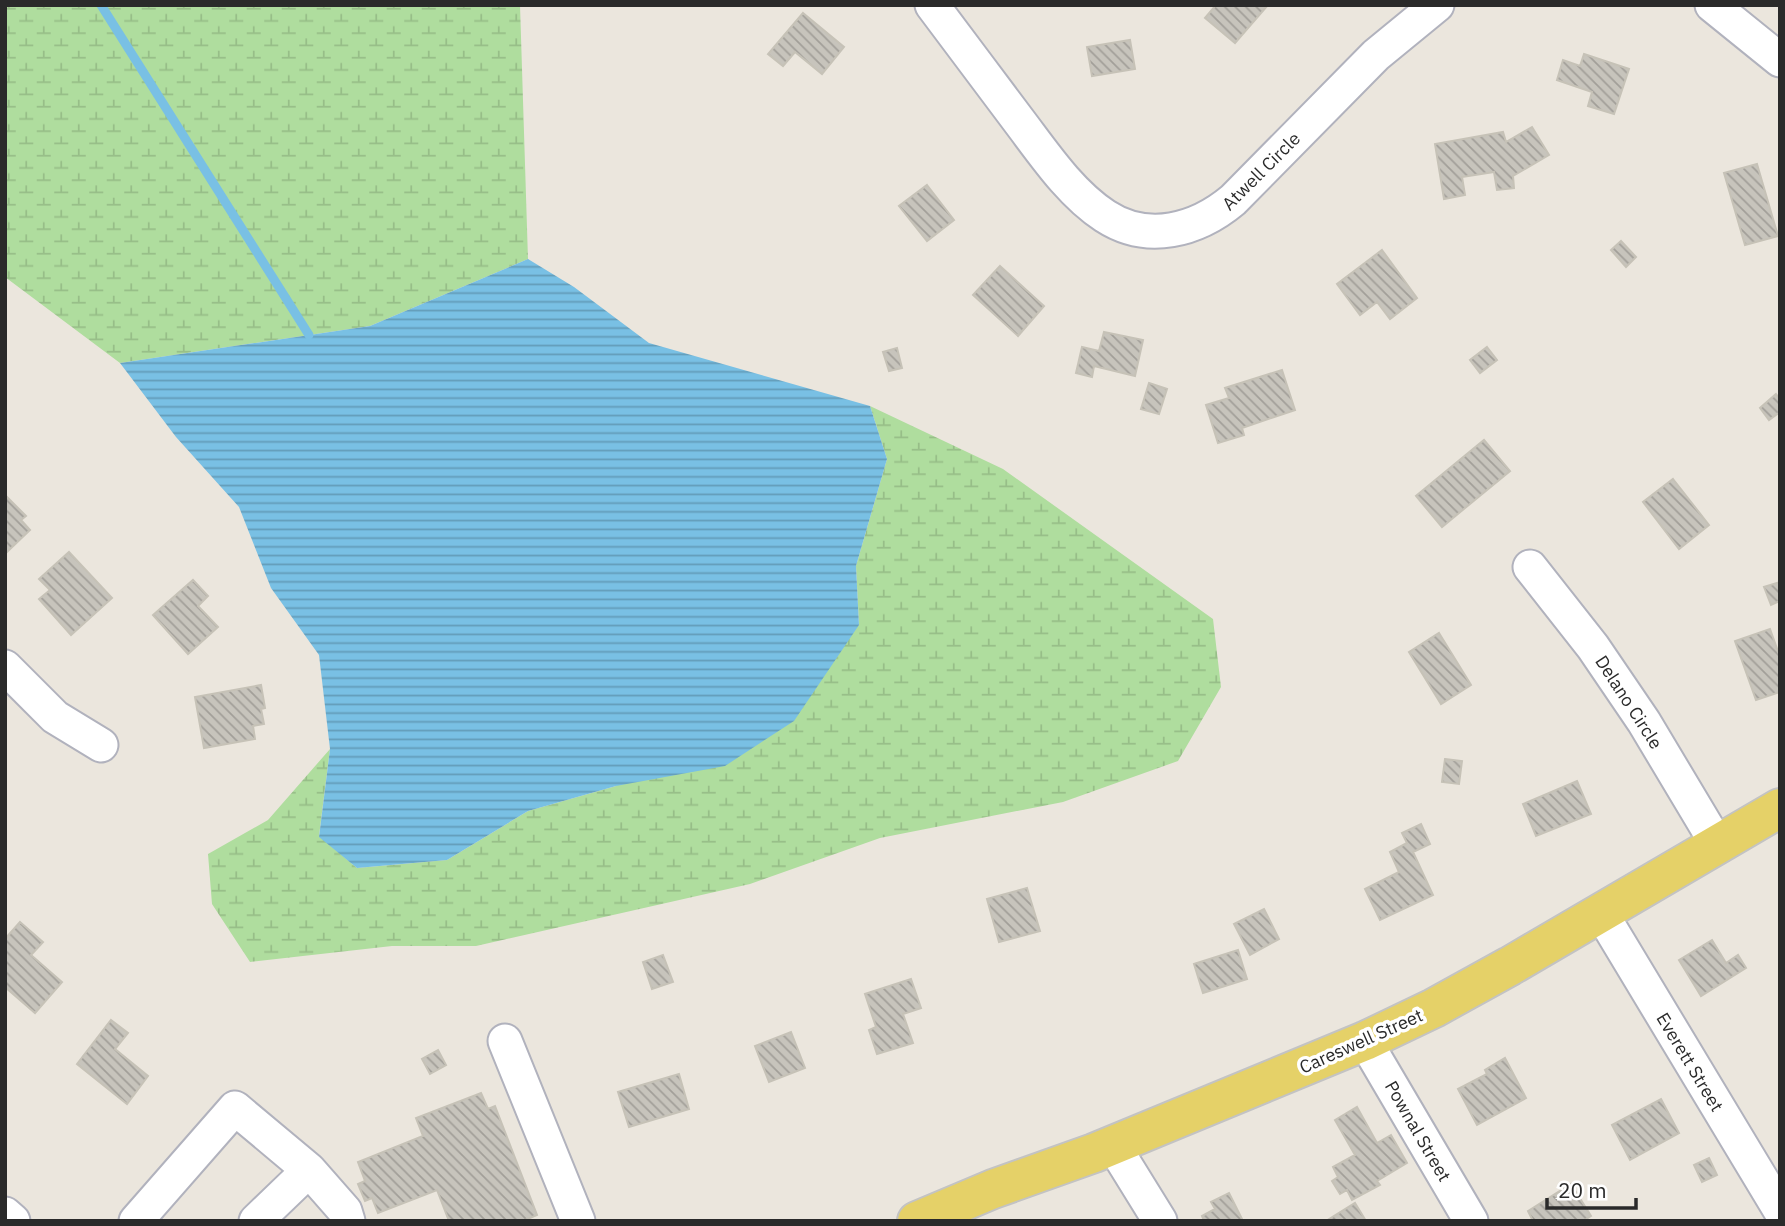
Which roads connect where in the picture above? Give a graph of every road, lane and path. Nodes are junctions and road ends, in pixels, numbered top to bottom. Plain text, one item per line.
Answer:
1 (932, 5) edge
2 (1437, 5) edge
3 (1719, 8) edge
4 (1780, 60) edge
5 (1530, 567) dead end
6 (5, 667) edge
7 (101, 745) dead end
8 (1780, 808) edge
9 (1717, 845) junction
10 (1601, 913) junction
11 (505, 1041) dead end
12 (1365, 1041) junction
13 (1113, 1145) junction
14 (309, 1170) junction
15 (1780, 1210) edge
16 (5, 1214) edge
17 (13, 1221) edge
18 (136, 1221) edge
19 (256, 1221) edge
20 (348, 1221) edge
21 (578, 1221) edge
22 (917, 1221) edge
23 (1160, 1221) edge
24 (1471, 1221) edge

1 - 2 street, Atwell Circle
3 - 4 street
5 - 9 street, Delano Circle
6 - 7 street
8 - 9 main road, Careswell Street
9 - 10 main road, Careswell Street
10 - 12 main road, Careswell Street
10 - 15 street, Everett Street
11 - 21 street
12 - 13 main road, Careswell Street
12 - 24 street, Pownal Street
13 - 22 main road, Careswell Street
13 - 23 street
14 - 18 street
14 - 19 street
14 - 20 street
16 - 17 street

